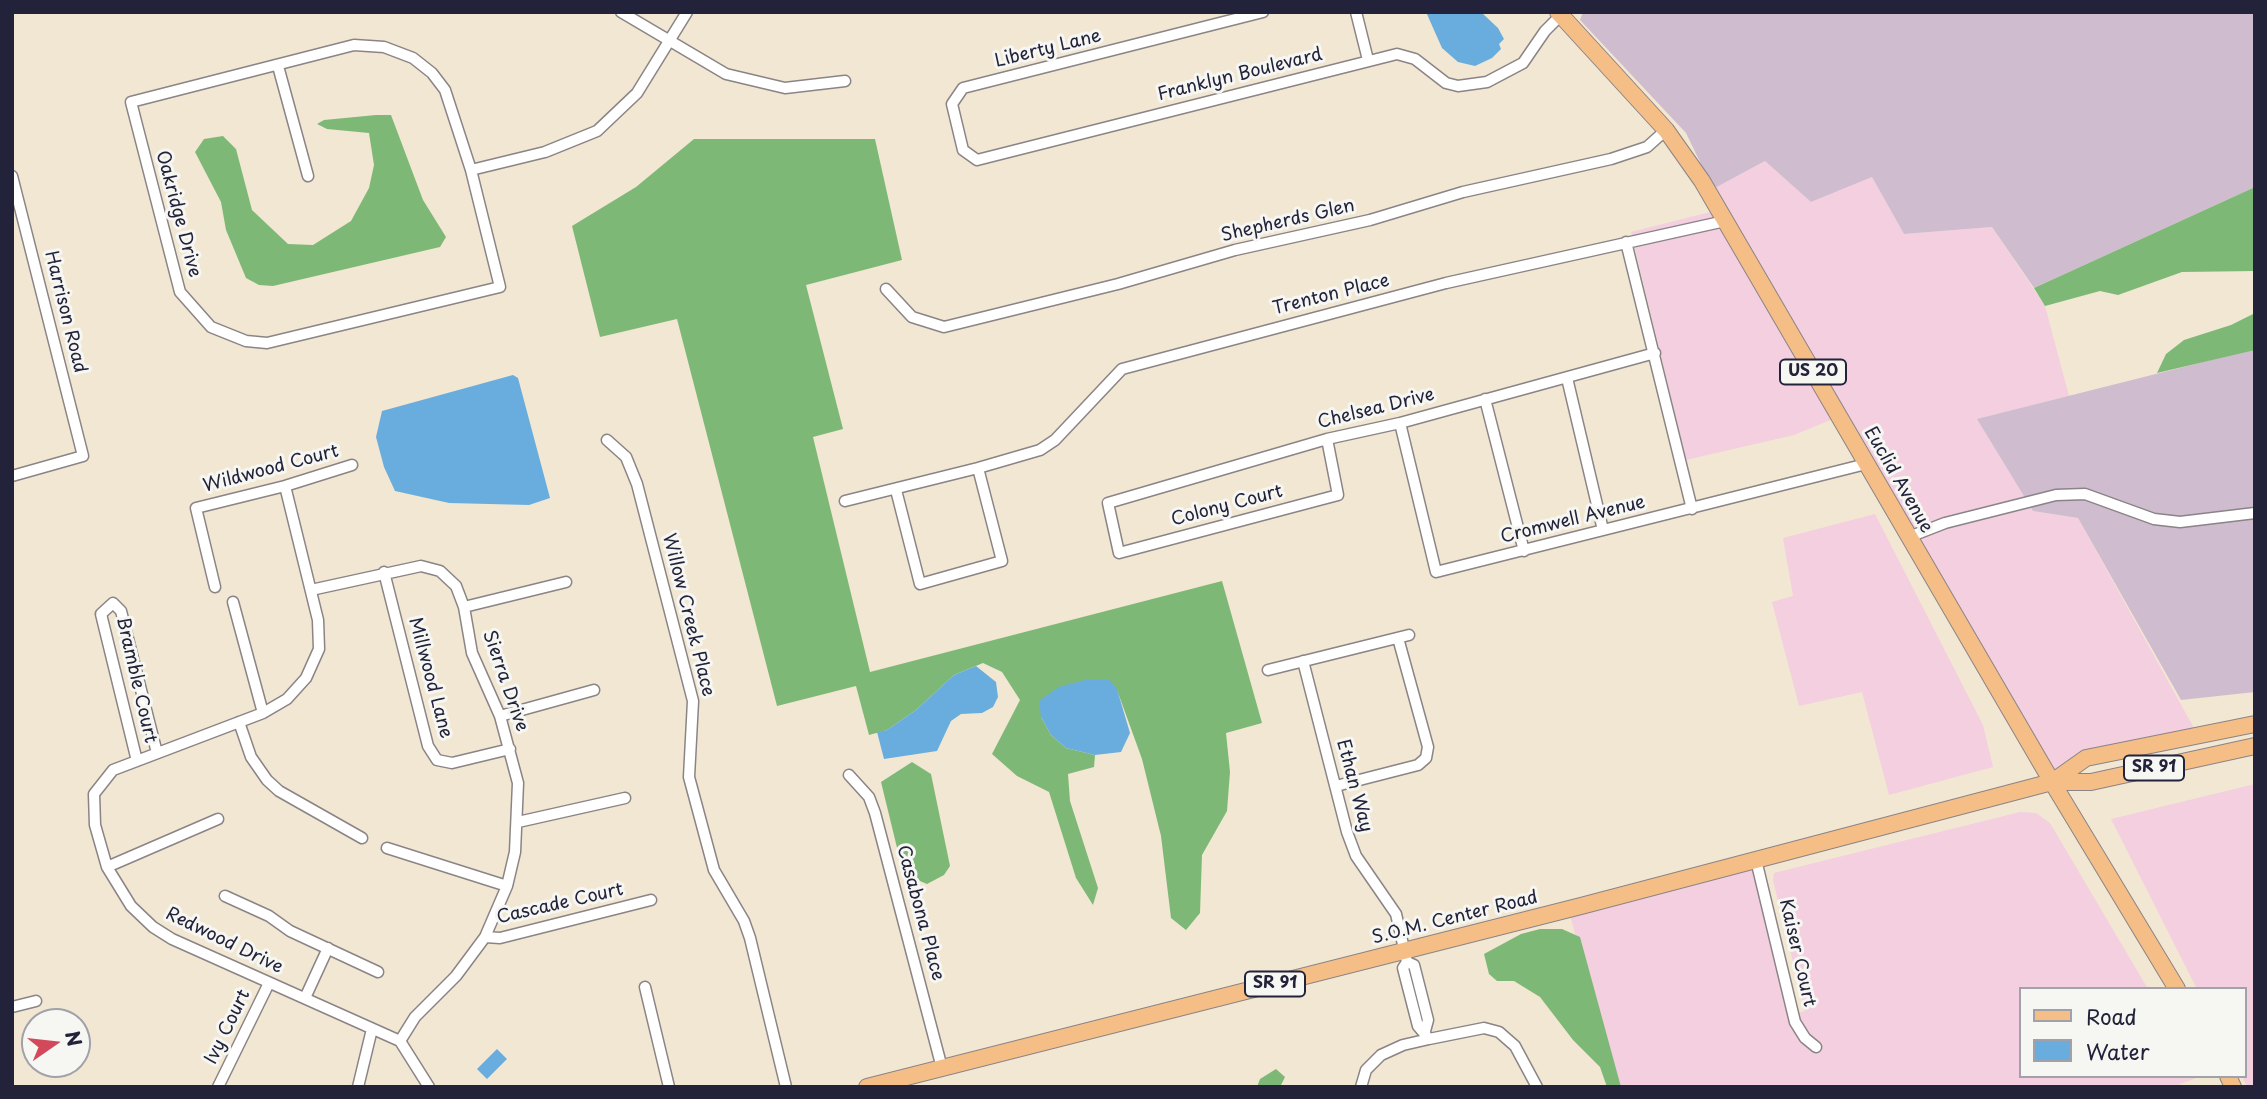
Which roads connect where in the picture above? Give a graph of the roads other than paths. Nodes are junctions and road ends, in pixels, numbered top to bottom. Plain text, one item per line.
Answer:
1 (621, 12) edge
2 (687, 12) edge
3 (1263, 12) edge
4 (1356, 12) edge
5 (1561, 13) edge
6 (670, 39) junction
7 (1368, 60) junction
8 (278, 66) junction
9 (845, 81) dead end
10 (963, 88) joint
11 (1666, 130) junction
12 (471, 170) junction
13 (12, 176) edge
14 (308, 176) dead end
15 (1724, 221) junction
16 (1626, 242) junction
17 (886, 289) dead end
18 (1654, 353) junction
19 (1567, 378) junction
20 (1485, 399) junction
21 (1400, 423) junction
22 (1327, 439) junction
23 (607, 440) dead end
24 (1866, 464) junction
25 (352, 465) dead end
26 (978, 468) junction
27 (12, 476) edge
28 (285, 486) junction
29 (896, 490) junction
30 (845, 501) dead end
31 (1108, 503) joint
32 (1692, 509) junction
33 (2255, 513) edge
34 (1603, 530) junction
35 (1909, 537) junction
36 (1524, 551) junction
37 (384, 572) junction
38 (566, 582) dead end
39 (215, 587) dead end
40 (311, 590) junction
41 (233, 603) dead end
42 (464, 607) junction
43 (1303, 661) junction
44 (1268, 670) dead end
45 (594, 690) dead end
46 (263, 713) junction
47 (500, 716) junction
48 (239, 722) junction
49 (2255, 724) edge
50 (2255, 746) edge
51 (510, 749) junction
52 (157, 753) junction
53 (137, 761) junction
54 (849, 775) dead end
55 (2052, 782) junction
56 (1336, 786) junction
57 (625, 798) dead end
58 (218, 818) dead end
59 (518, 822) junction
60 (362, 838) dead end
61 (387, 848) dead end
62 (1756, 860) junction
63 (107, 867) junction
64 (507, 886) junction
65 (225, 896) dead end
66 (651, 900) dead end
67 (485, 937) junction
68 (328, 948) junction
69 (1406, 956) junction
70 (378, 972) dead end
71 (269, 983) junction
72 (645, 987) dead end
73 (2176, 987) edge
74 (305, 998) junction
75 (36, 1000) dead end
76 (12, 1007) edge
77 (372, 1030) junction
78 (1427, 1035) junction
79 (400, 1041) junction
80 (1816, 1047) dead end
81 (942, 1068) junction
82 (873, 1086) edge
83 (218, 1087) edge
84 (358, 1087) edge
85 (429, 1087) edge
86 (669, 1087) edge
87 (786, 1087) edge
88 (1361, 1087) edge
89 (1537, 1087) edge

1 - 6 street
2 - 6 street
3 - 10 street, Liberty Lane
4 - 7 street
5 - 7 street, Franklyn Boulevard
5 - 11 main road, Euclid Avenue / US 20
6 - 9 street
6 - 12 street
7 - 10 street, Franklyn Boulevard
8 - 12 street, Oakridge Drive
8 - 12 street, Oakridge Drive
8 - 14 street
11 - 15 main road, Euclid Avenue / US 20
11 - 17 street, Shepherds Glen
13 - 27 street, Harrison Road
15 - 16 street, Trenton Place
15 - 24 main road, Euclid Avenue / US 20
16 - 18 street
16 - 26 street, Trenton Place
18 - 19 street, Chelsea Drive
18 - 32 street
19 - 20 street, Chelsea Drive
19 - 34 street
20 - 21 street, Chelsea Drive
20 - 36 street
21 - 22 street, Chelsea Drive
21 - 36 street, Cromwell Avenue
22 - 31 street, Chelsea Drive
22 - 31 street, Colony Court
23 - 87 street, Willow Creek Place
24 - 32 street, Cromwell Avenue
24 - 35 main road, Euclid Avenue / US 20
25 - 28 street, Wildwood Court
26 - 29 street, Trenton Place
26 - 29 street
28 - 39 street, Wildwood Court
28 - 40 street
29 - 30 street, Trenton Place
32 - 34 street, Cromwell Avenue
33 - 35 street
34 - 36 street, Cromwell Avenue
35 - 55 main road, Euclid Avenue / US 20
37 - 40 street, Sierra Drive
37 - 42 street, Sierra Drive
37 - 51 street, Millwood Lane
38 - 42 street
40 - 46 street
41 - 46 street
42 - 47 street, Sierra Drive
43 - 44 street
43 - 56 street, Ethan Way
43 - 56 street
45 - 47 street
46 - 48 street
47 - 51 street, Sierra Drive
48 - 52 street
48 - 60 street
49 - 55 main road, S.O.M. Center Road / SR 91
50 - 55 main road, S.O.M. Center Road / SR 91
51 - 59 street, Sierra Drive
52 - 53 street, Redwood Drive
52 - 53 street, Bramble Court
53 - 63 street, Redwood Drive
54 - 81 street, Casabona Place
55 - 62 main road, S.O.M. Center Road / SR 91
55 - 73 main road, Euclid Avenue / US 20
56 - 69 street, Ethan Way
57 - 59 street
58 - 63 street
59 - 64 street, Sierra Drive
61 - 64 street
62 - 69 main road, S.O.M. Center Road / SR 91
62 - 80 street, Kaiser Court
63 - 71 street, Redwood Drive
64 - 67 street, Sierra Drive
65 - 68 street
66 - 67 street, Cascade Court
67 - 79 street, Cascade Court
68 - 70 street
68 - 74 street
69 - 78 street, Ethan Way
69 - 81 main road, S.O.M. Center Road / SR 91
71 - 74 street, Redwood Drive
71 - 83 street, Ivy Court
72 - 86 street
74 - 77 street, Redwood Drive
75 - 76 street
77 - 79 street, Redwood Drive
77 - 84 street
78 - 88 street
78 - 89 street
79 - 85 street
81 - 82 main road, S.O.M. Center Road / SR 91

